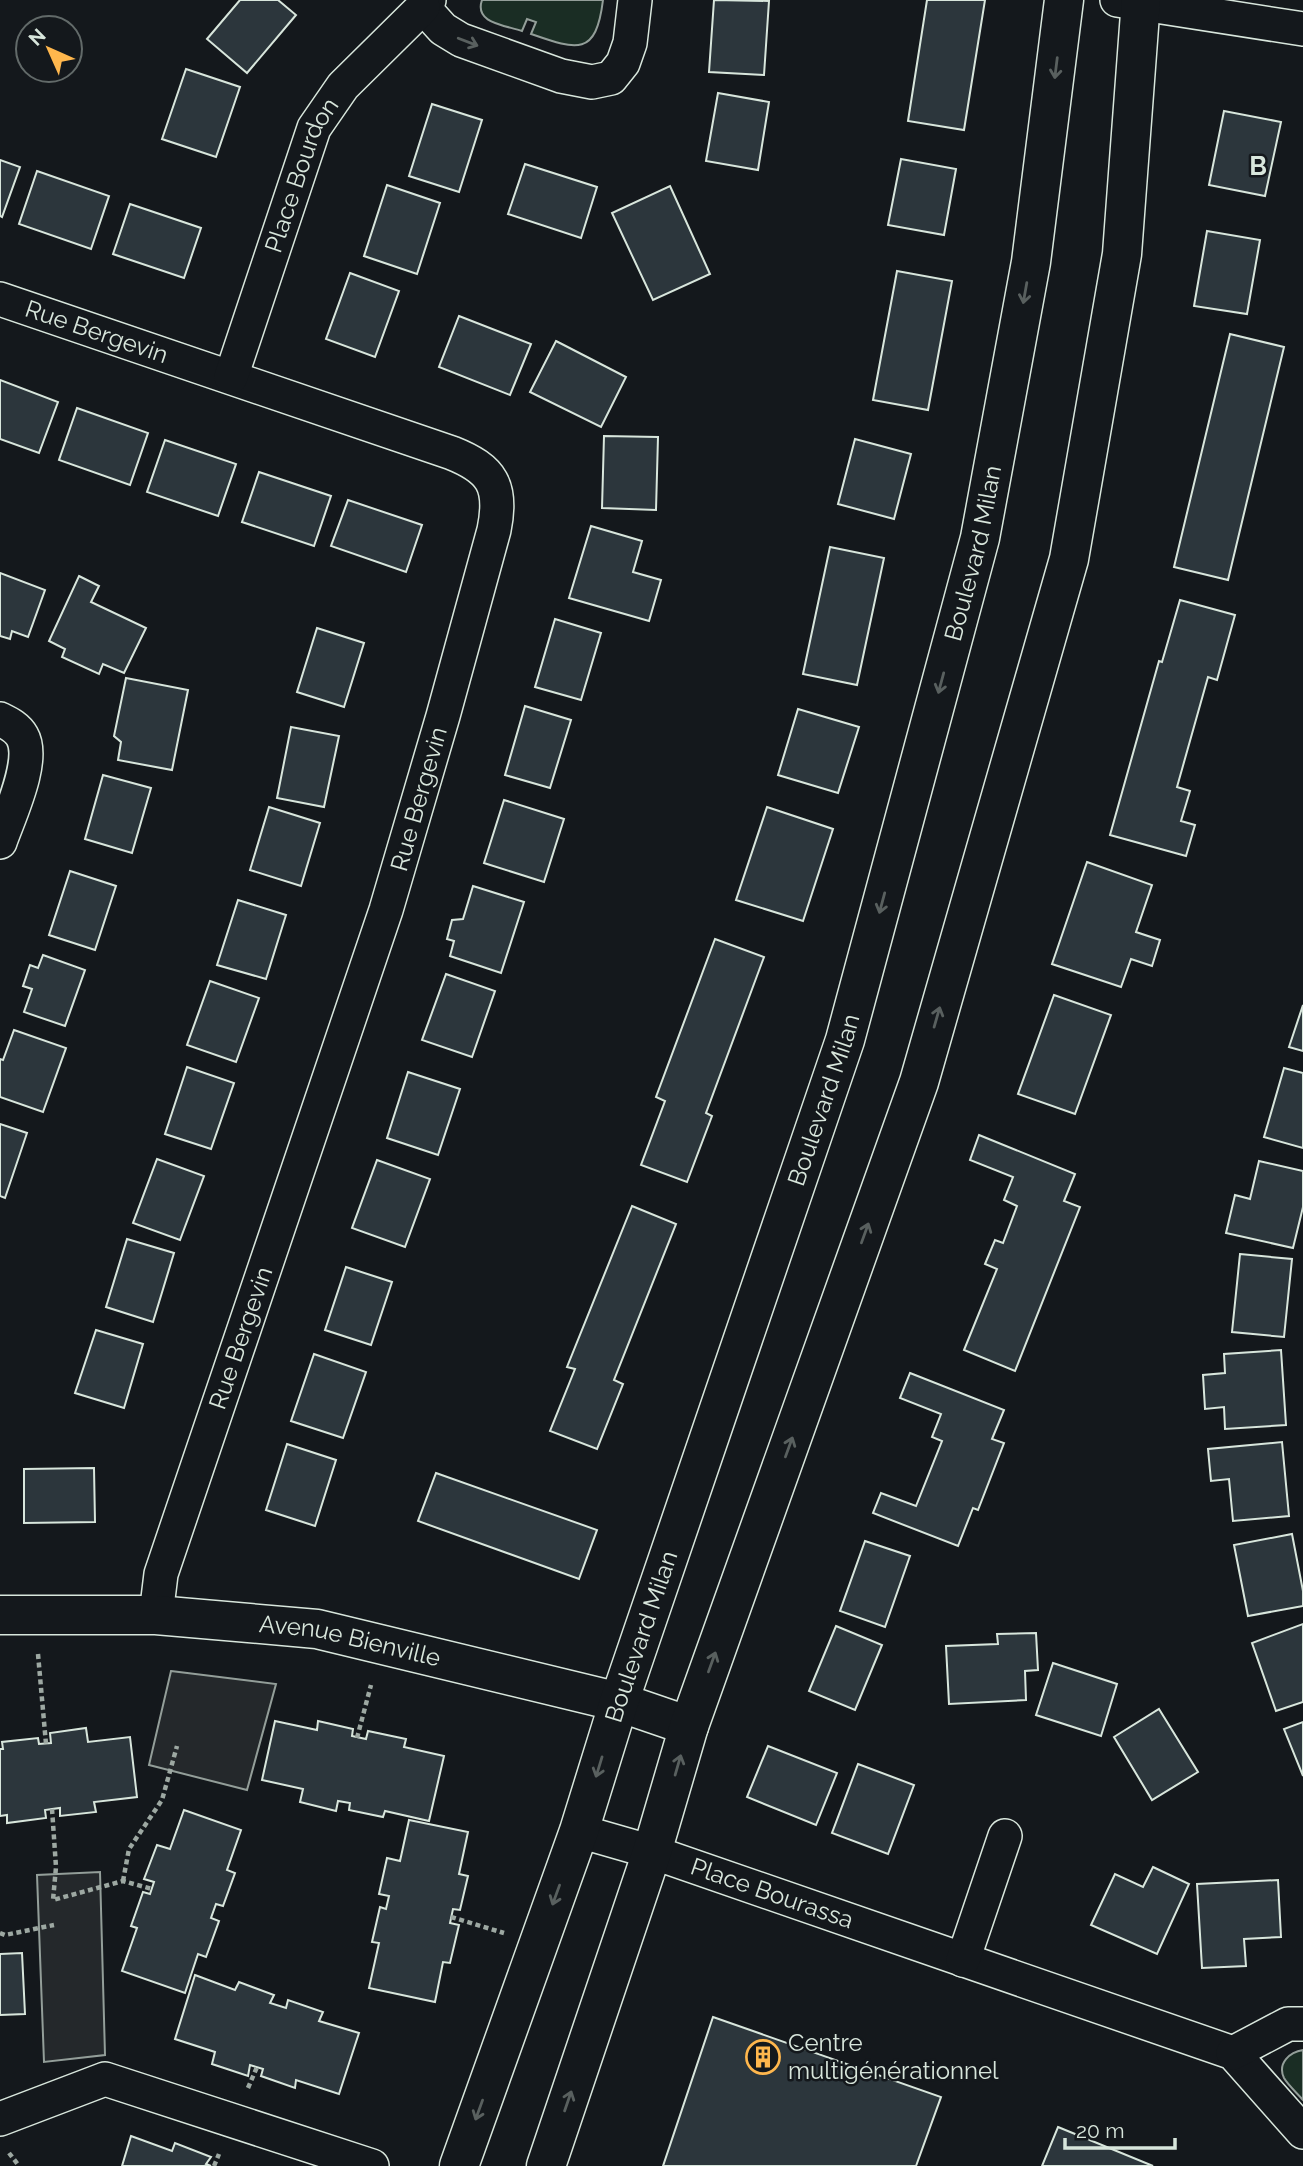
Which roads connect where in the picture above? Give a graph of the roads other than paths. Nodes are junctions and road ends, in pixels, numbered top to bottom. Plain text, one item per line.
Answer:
1 (635, 0) edge
2 (1064, 0) edge
3 (1133, 1) edge
4 (426, 3) edge
5 (1303, 29) edge
6 (0, 299) edge
7 (231, 377) junction
8 (0, 719) edge
9 (0, 842) edge
10 (0, 1615) edge
11 (156, 1615) junction
12 (619, 1702) junction
13 (689, 1726) junction
14 (579, 1831) junction
15 (1005, 1836) dead end
16 (652, 1852) junction
17 (963, 1960) junction
18 (1303, 2024) edge
19 (1233, 2053) junction
20 (0, 2119) edge
21 (1303, 2132) edge
22 (372, 2166) edge
23 (459, 2166) edge
24 (545, 2166) edge

4 -> 1 street, Place Bourdon
2 -> 12 main road, Boulevard Milan
3 - 5 street
13 -> 3 main road
4 - 7 street, Place Bourdon
6 - 7 street, Rue Bergevin
7 - 11 street, Rue Bergevin
8 - 9 street
10 - 11 main road, Avenue Bienville
11 - 12 main road, Avenue Bienville
12 - 13 main road, Avenue Bienville
12 -> 14 main road, Boulevard Milan
16 -> 13 main road
14 - 16 street, Place Bourassa
14 -> 23 main road, Boulevard Milan
15 - 17 street
16 - 17 street, Place Bourassa
24 -> 16 main road
17 - 19 street, Place Bourassa
18 - 19 street
19 - 21 street, Place Bourassa
20 - 22 street

